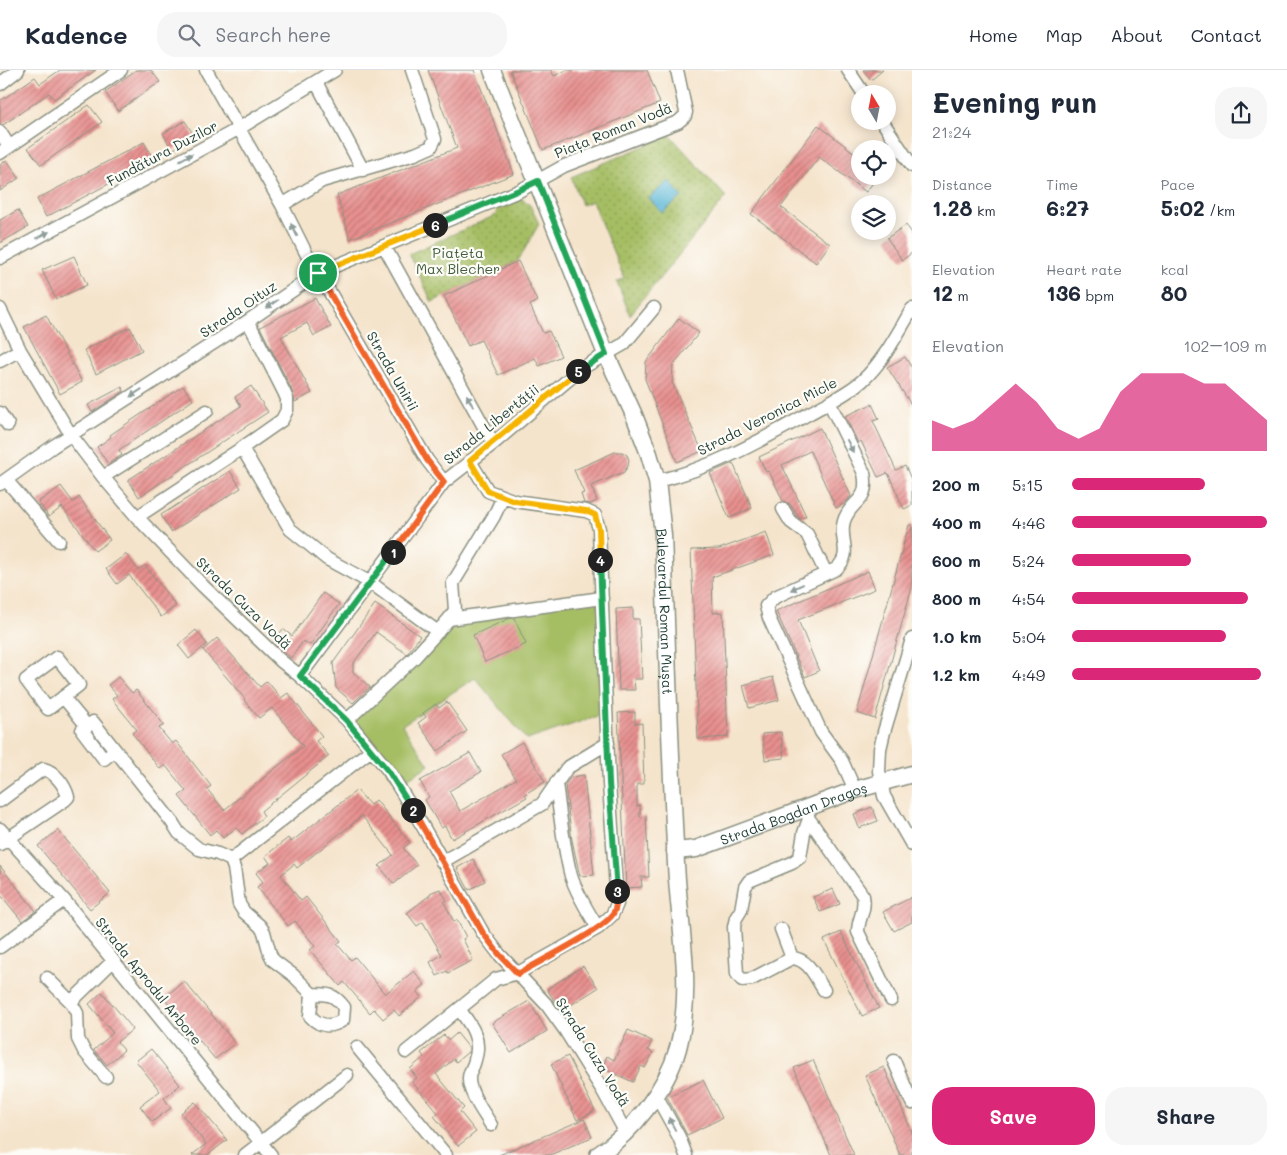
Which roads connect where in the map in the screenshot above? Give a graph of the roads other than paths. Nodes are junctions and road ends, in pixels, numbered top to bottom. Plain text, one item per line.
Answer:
1 (18, 70) edge
2 (121, 70) edge
3 (206, 70) edge
4 (335, 70) edge
5 (412, 70) edge
6 (492, 70) edge
7 (677, 70) edge
8 (848, 70) edge
9 (316, 82) junction
10 (0, 84) edge
11 (858, 85) edge
12 (238, 129) junction
13 (888, 130) edge
14 (0, 132) edge
15 (5, 150) edge
16 (912, 166) edge
17 (363, 170) junction
18 (538, 181) junction
19 (282, 205) junction
20 (384, 246) junction
21 (0, 258) edge
22 (318, 273) junction
23 (654, 308) dead end
24 (0, 309) edge
25 (912, 309) edge
26 (248, 320) junction
27 (20, 350) junction
28 (606, 354) junction
29 (0, 361) edge
30 (829, 402) junction
31 (207, 411) dead end
32 (0, 413) edge
33 (8, 425) dead end
34 (71, 435) junction
35 (494, 443) junction
36 (242, 448) junction
37 (470, 461) junction
38 (103, 477) junction
39 (657, 481) junction
40 (3, 482) edge
41 (444, 482) junction
42 (503, 497) junction
43 (783, 509) dead end
44 (137, 517) junction
45 (59, 542) dead end
46 (826, 573) junction
47 (371, 583) junction
48 (602, 598) junction
49 (449, 619) junction
50 (438, 632) junction
51 (912, 640) edge
52 (300, 676) junction
53 (64, 697) dead end
54 (346, 720) junction
55 (608, 743) junction
56 (371, 750) junction
57 (912, 774) edge
58 (882, 782) junction
59 (556, 783) junction
60 (855, 790) junction
61 (0, 801) edge
62 (808, 814) junction
63 (0, 829) edge
64 (4, 842) edge
65 (912, 845) edge
66 (675, 851) junction
67 (231, 860) junction
68 (442, 862) junction
69 (64, 900) junction
70 (598, 928) junction
71 (781, 929) dead end
72 (0, 947) edge
73 (792, 958) junction
74 (113, 961) junction
75 (518, 974) junction
76 (47, 978) dead end
77 (824, 990) dead end
78 (312, 994) dead end
79 (891, 1000) dead end
80 (71, 1002) junction
81 (459, 1009) junction
82 (357, 1047) dead end
83 (406, 1052) dead end
84 (894, 1061) dead end
85 (347, 1075) dead end
86 (106, 1076) dead end
87 (656, 1094) junction
88 (912, 1103) edge
89 (491, 1125) dead end
90 (626, 1133) junction
91 (261, 1143) junction
92 (245, 1155) edge
93 (270, 1155) edge
94 (446, 1155) edge
95 (598, 1155) edge
96 (686, 1155) edge

1 - 10 street
2 - 15 street
3 - 12 street, Strada Unirii
4 - 9 street, Fundătura Duzilor
5 - 17 street
6 - 18 main road, Bulevardul Roman Mușat
7 - 18 street, Piața Roman Vodă
8 - 11 street
9 - 12 street, Fundătura Duzilor
9 - 17 street
12 - 19 street, Strada Unirii
21 -> 12 street, Fundătura Duzilor
13 - 16 street
14 - 15 street
17 - 19 street
18 - 20 street, Strada Oituz
18 - 28 main road, Bulevardul Roman Mușat
22 -> 19 street, Strada Unirii
20 - 22 street, Strada Oituz
35 -> 20 street
22 -> 26 street, Strada Oituz
22 - 41 street, Strada Unirii
23 - 28 street
24 - 27 street, Strada Cuza Vodă
25 - 30 street, Strada Veronica Micle
26 -> 34 street, Strada Oituz
26 - 36 street
27 - 29 street
27 - 34 street, Strada Cuza Vodă
28 - 35 street, Strada Libertății
28 - 39 main road, Bulevardul Roman Mușat
30 - 39 street, Strada Veronica Micle
30 -> 46 street
31 - 38 street
32 - 33 street
34 - 38 street, Strada Cuza Vodă
34 - 40 street, Strada Oituz
35 - 37 street, Strada Libertății
36 - 44 street
36 - 47 street
37 - 41 street, Strada Libertății
37 - 42 street
38 - 44 street, Strada Cuza Vodă
39 - 66 main road, Bulevardul Roman Mușat
40 - 45 street
41 - 47 street, Strada Libertății
42 - 48 street
42 - 49 street
43 - 46 street
44 - 52 street, Strada Cuza Vodă
46 -> 60 street
47 - 50 street
47 - 52 street, Strada Libertății
48 - 49 street
48 - 55 street
49 - 50 street
50 - 54 street
51 - 58 street
52 - 54 street, Strada Cuza Vodă
53 - 67 street
54 - 56 street, Strada Cuza Vodă
55 - 59 street
55 - 70 street
56 - 67 street
56 - 68 street, Strada Cuza Vodă
57 - 58 main road, Strada Bogdan Dragoș
58 - 60 main road, Strada Bogdan Dragoș
58 - 65 street
59 - 68 street
59 - 70 street
60 - 62 main road, Strada Bogdan Dragoș
61 - 64 street
62 - 66 main road, Strada Bogdan Dragoș
62 - 73 street
62 - 79 street
63 - 64 street, Strada Aprodul Arbore
64 - 69 street, Strada Aprodul Arbore
66 - 87 main road, Bulevardul Roman Mușat
67 - 78 street
68 - 75 street, Strada Cuza Vodă
69 - 72 street
69 - 74 street, Strada Aprodul Arbore
70 - 75 street
71 - 73 street
73 - 77 street
74 - 80 street
74 - 91 street, Strada Aprodul Arbore
75 - 81 street
75 - 90 street, Strada Cuza Vodă
76 - 80 street
80 - 86 street
81 - 83 street
81 - 89 street
82 - 94 street
84 - 88 street
85 - 91 street
87 - 90 main road, Bulevardul Roman Mușat
96 -> 87 street
90 - 95 main road, Bulevardul Roman Mușat
91 - 92 street
91 - 93 street, Strada Aprodul Arbore

